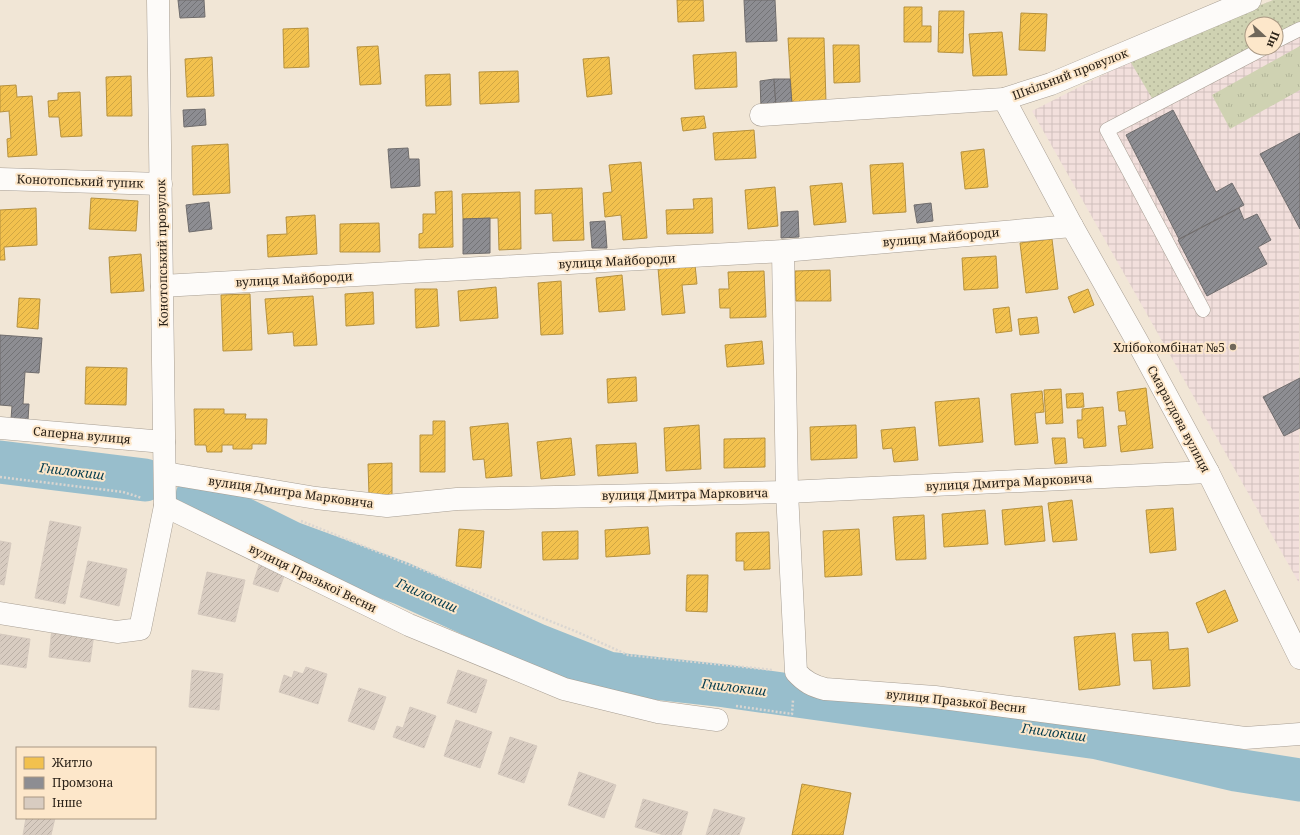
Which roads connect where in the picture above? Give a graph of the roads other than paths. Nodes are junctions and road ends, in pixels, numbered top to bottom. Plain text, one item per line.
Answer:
1 (158, 0) edge
2 (1250, 0) edge
3 (1300, 29) edge
4 (1284, 37) edge
5 (1249, 56) edge
6 (1004, 99) junction
7 (761, 115) dead end
8 (0, 179) edge
9 (161, 184) junction
10 (1072, 226) junction
11 (783, 251) junction
12 (162, 286) junction
13 (1203, 310) dead end
14 (0, 428) edge
15 (164, 442) junction
16 (1208, 472) junction
17 (165, 473) junction
18 (787, 492) junction
19 (165, 506) junction
20 (0, 613) edge
21 (1300, 658) edge
22 (718, 720) road end
23 (1300, 734) edge

1 - 9 street, Конотопський провулок
2 - 6 street, Шкільний провулок
3 - 4 lane
5 - 13 lane
6 - 7 street, Шкільний провулок
6 - 10 street, Смарагдова вулиця
8 - 9 street, Конотопський тупик
9 - 12 street, Конотопський провулок
10 - 11 street, вулиця Майбороди
10 - 16 street, Смарагдова вулиця
11 - 12 street, вулиця Майбороди
11 - 18 street
12 - 15 street, Конотопський провулок
14 - 15 street, Саперна вулиця
15 - 17 street, Конотопський провулок
16 - 18 street, вулиця Дмитра Марковича
16 - 21 street, Смарагдова вулиця
17 - 18 street, вулиця Дмитра Марковича
17 - 19 street, Конотопський провулок
18 - 23 street, вулиця Празької Весни
19 - 20 street
19 - 22 street, вулиця Празької Весни

